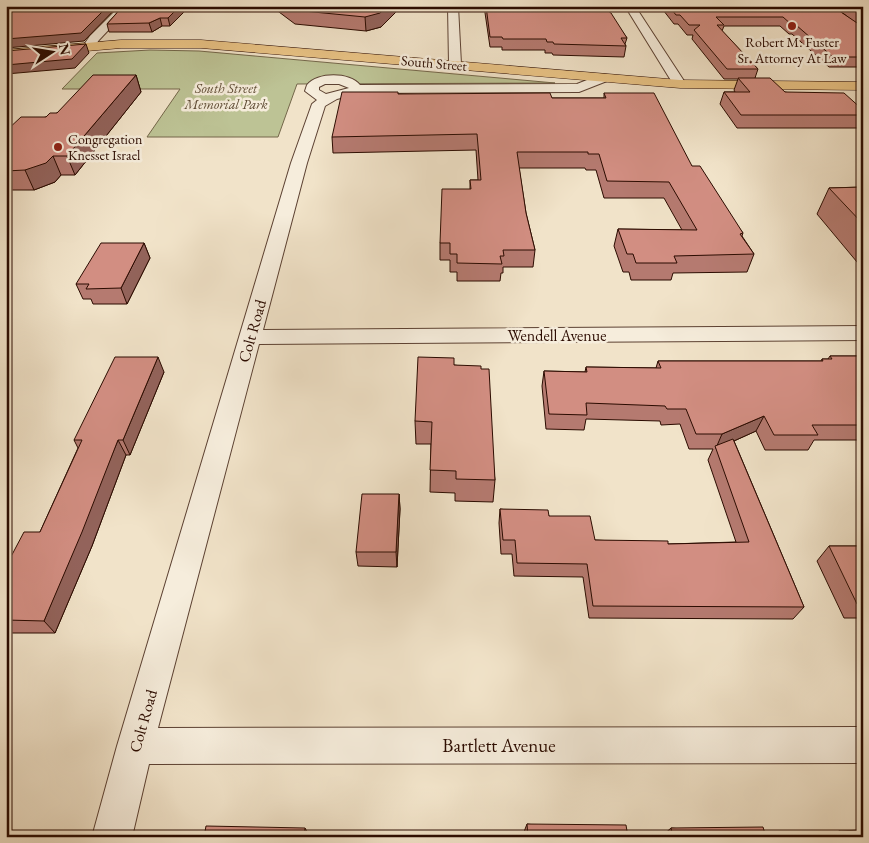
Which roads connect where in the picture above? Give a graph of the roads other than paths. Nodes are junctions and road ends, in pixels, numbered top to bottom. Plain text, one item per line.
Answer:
1 (126, 6) edge
2 (453, 6) edge
3 (630, 6) edge
4 (89, 46) junction
5 (6, 54) edge
6 (454, 64) junction
7 (602, 78) junction
8 (680, 84) junction
9 (863, 86) edge
10 (863, 333) edge
11 (250, 337) junction
12 (863, 745) edge
13 (136, 746) junction
14 (112, 837) edge

1 - 4 street
2 - 6 street
3 - 8 street
4 - 5 highway, South Street
4 - 6 highway, South Street
6 - 7 highway, South Street
7 - 8 highway, South Street
7 - 11 street, Colt Road
8 - 9 highway, South Street
10 - 11 street, Wendell Avenue
11 - 13 street, Colt Road
12 - 13 street, Bartlett Avenue
13 - 14 street, Colt Road

